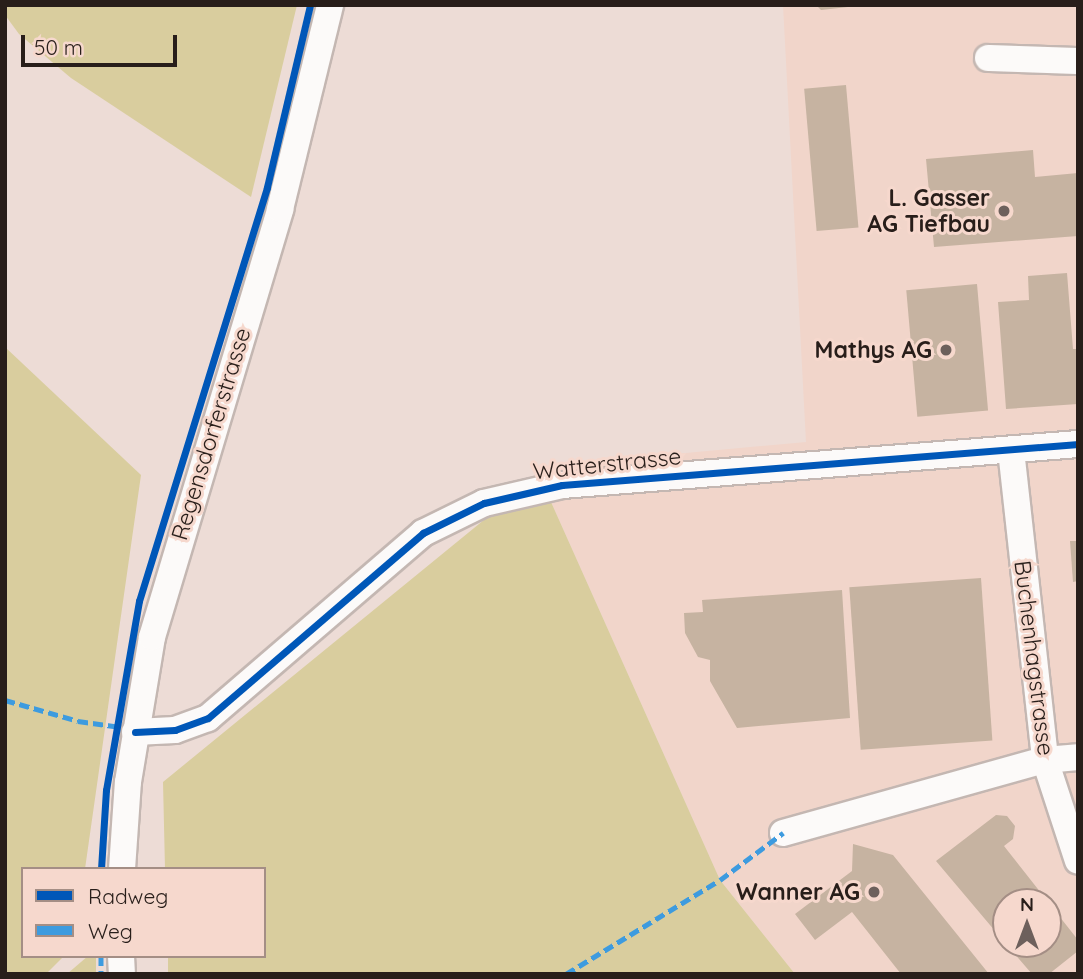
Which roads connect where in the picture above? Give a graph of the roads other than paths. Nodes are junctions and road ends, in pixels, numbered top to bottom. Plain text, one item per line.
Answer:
1 (330, 5) edge
2 (988, 58) dead end
3 (1078, 61) edge
4 (1078, 444) edge
5 (1011, 450) junction
6 (135, 732) junction
7 (1078, 757) edge
8 (1045, 760) junction
9 (783, 833) dead end
10 (1078, 861) edge
11 (122, 867) edge

1 - 6 street, Regensdorferstrasse
2 - 3 street
4 - 5 street, Watterstrasse
5 - 6 street, Watterstrasse
5 - 8 street, Buchenhagstrasse
6 - 11 street, Regensdorferstrasse
7 - 8 street
8 - 9 street
8 - 10 street, Buchenhagstrasse

